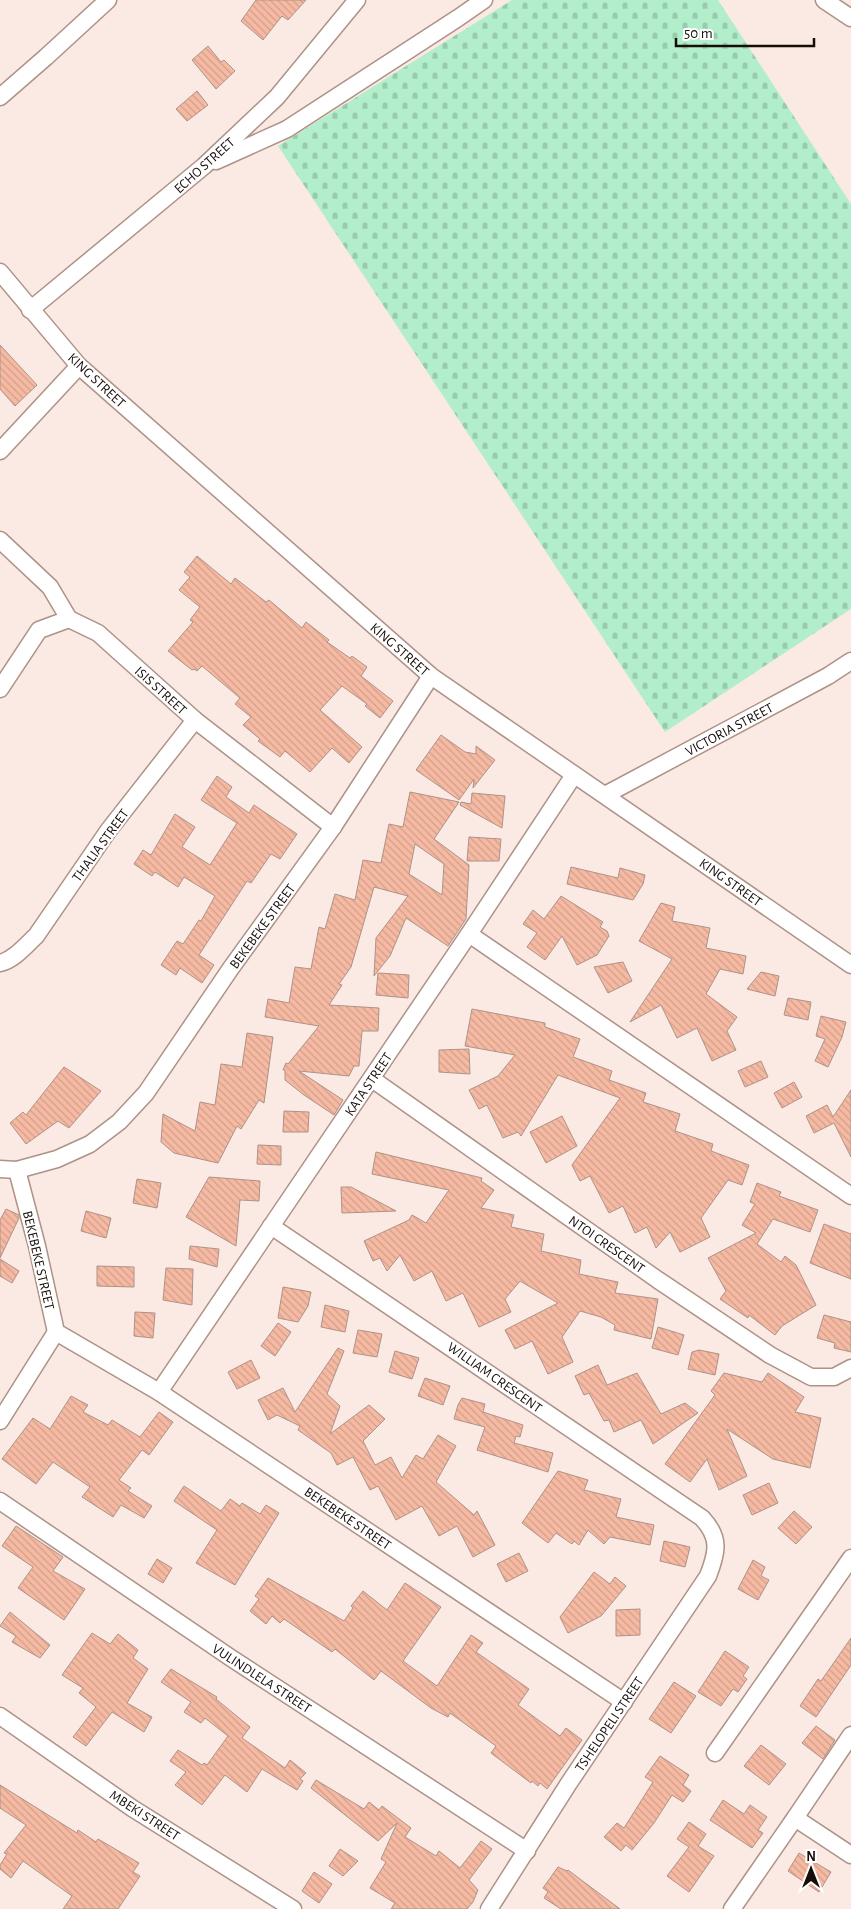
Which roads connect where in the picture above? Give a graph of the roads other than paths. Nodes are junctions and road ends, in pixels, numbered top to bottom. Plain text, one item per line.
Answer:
1 (108, 0) edge
2 (357, 0) edge
3 (484, 0) edge
4 (824, 0) edge
5 (851, 18) edge
6 (0, 97) edge
7 (204, 166) junction
8 (0, 272) edge
9 (30, 310) junction
10 (79, 366) junction
11 (0, 451) edge
12 (0, 540) edge
13 (69, 619) junction
14 (851, 661) edge
15 (431, 676) junction
16 (0, 689) edge
17 (195, 720) junction
18 (574, 775) junction
19 (605, 795) junction
20 (333, 827) junction
21 (469, 934) junction
22 (0, 962) edge
23 (851, 965) edge
24 (372, 1079) junction
25 (0, 1169) edge
26 (17, 1170) junction
27 (851, 1196) edge
28 (271, 1226) junction
29 (56, 1332) junction
30 (851, 1368) edge
31 (159, 1392) junction
32 (0, 1422) edge
33 (0, 1502) edge
34 (714, 1534) joint
35 (851, 1558) edge
36 (624, 1702) junction
37 (0, 1716) edge
38 (851, 1735) edge
39 (714, 1754) dead end
40 (795, 1818) junction
41 (526, 1851) junction
42 (851, 1855) edge
43 (293, 1909) edge
44 (489, 1909) edge
45 (732, 1909) edge

1 - 6 street
2 - 7 street, ECHO STREET
3 - 7 street
4 - 5 street
7 - 9 street, ECHO STREET
8 - 9 street, KING STREET
9 - 10 street, KING STREET
10 - 11 street
10 - 15 street, KING STREET
12 - 13 street
13 - 16 street
13 - 17 street, ISIS STREET
14 - 19 street, VICTORIA STREET
15 - 18 street, KING STREET
15 - 20 street, BEKEBEKE STREET
17 - 20 street, ISIS STREET
17 - 22 street, THALIA STREET
18 - 19 street, KING STREET
18 - 21 street, KATA STREET
19 - 23 street, KING STREET
20 - 26 street, BEKEBEKE STREET
21 - 24 street, KATA STREET
21 - 27 street
24 - 28 street, KATA STREET
24 - 30 street, NTOI CRESCENT
25 - 26 street
26 - 29 street, BEKEBEKE STREET
28 - 31 street, KATA STREET
28 - 34 street, WILLIAM CRESCENT
29 - 31 street, BEKEBEKE STREET
29 - 32 street
31 - 36 street, BEKEBEKE STREET
33 - 41 street, VULINDLELA STREET
34 - 36 street, TSHELOPELI STREET
35 - 39 street
36 - 41 street, TSHELOPELI STREET
37 - 43 street, MBEKI STREET
38 - 40 street
40 - 42 street
40 - 45 street
41 - 44 street, TSHELOPELI STREET

